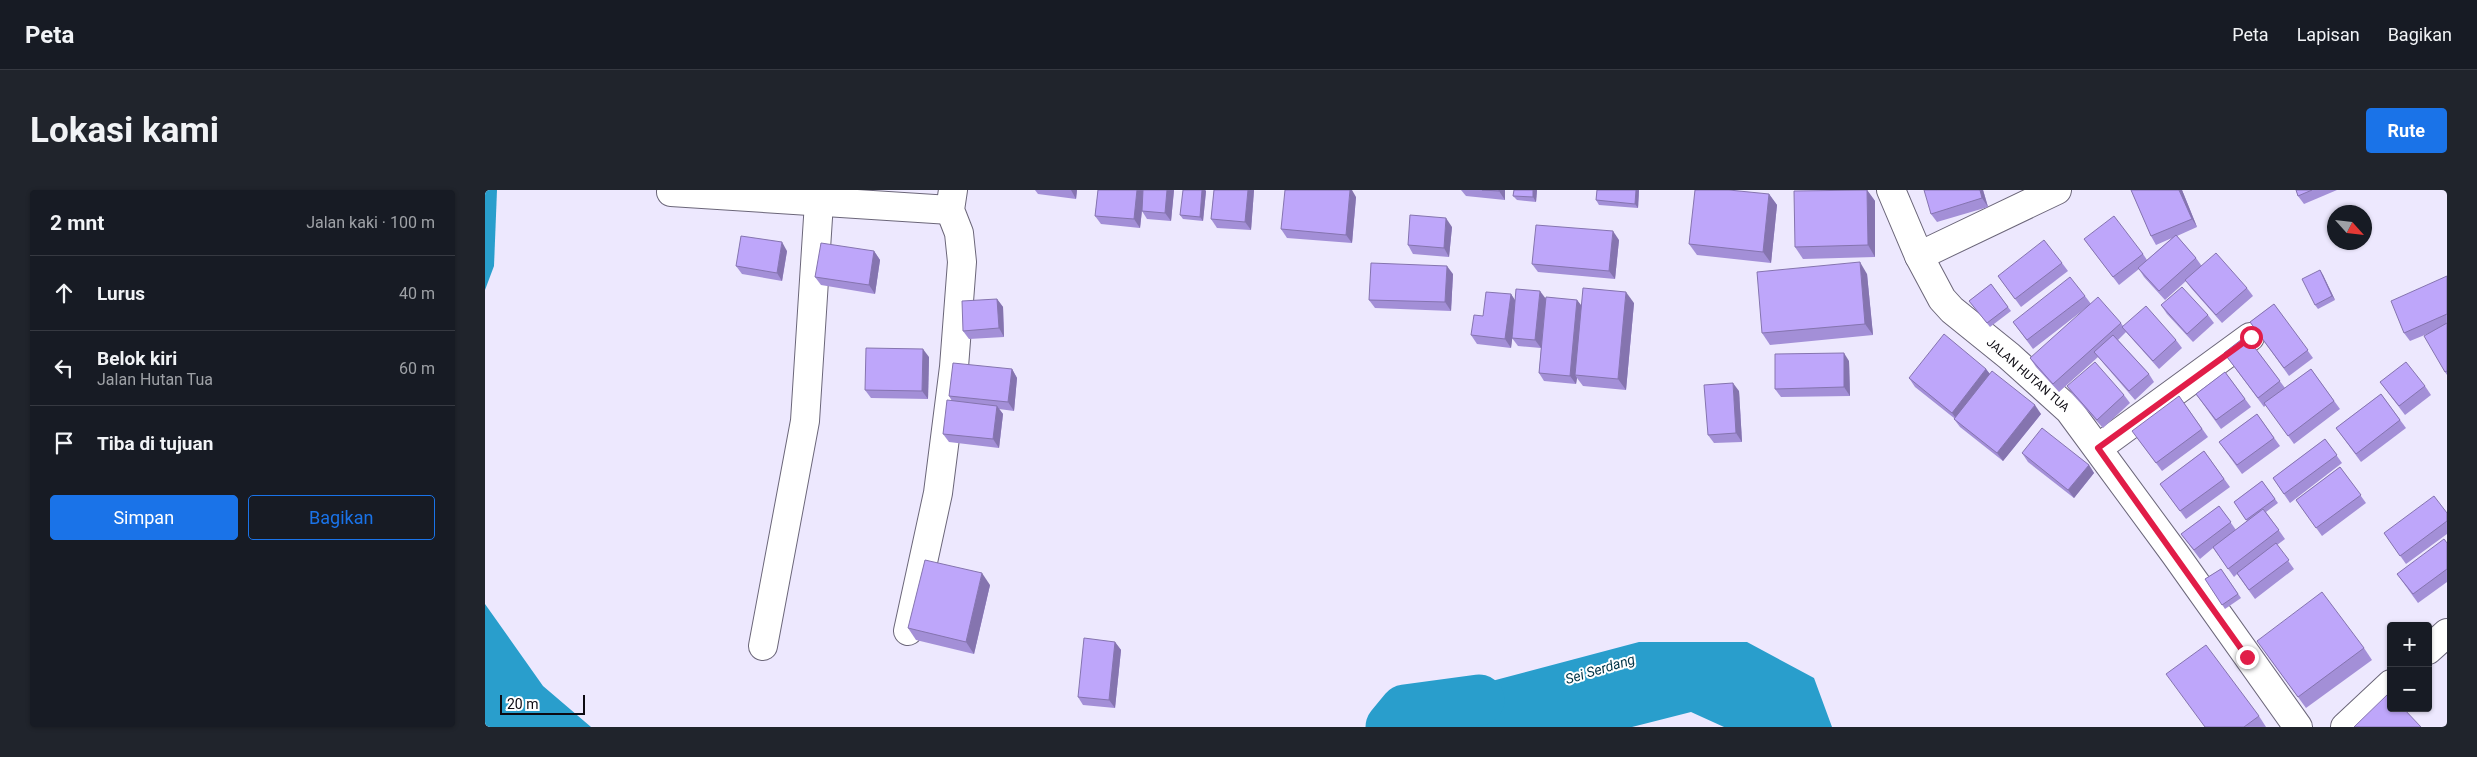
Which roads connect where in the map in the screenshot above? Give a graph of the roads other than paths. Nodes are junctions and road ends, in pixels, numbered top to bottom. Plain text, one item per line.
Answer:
1 (1891, 190) edge
2 (2057, 190) edge
3 (671, 192) dead end
4 (952, 200) edge
5 (819, 202) junction
6 (1919, 256) junction
7 (2251, 337) edge
8 (2098, 448) junction
9 (908, 631) edge
10 (2447, 633) edge
11 (763, 646) dead end
12 (2432, 646) edge
13 (2387, 688) edge
14 (2298, 727) edge
15 (2345, 727) edge

1 - 6 street, JALAN HUTAN TUA
2 - 6 street
3 - 5 street
4 - 5 street
4 - 9 street
5 - 11 street
6 - 8 street, JALAN HUTAN TUA
7 - 8 street
8 - 14 street, JALAN HUTAN TUA
10 - 12 street
13 - 15 street

